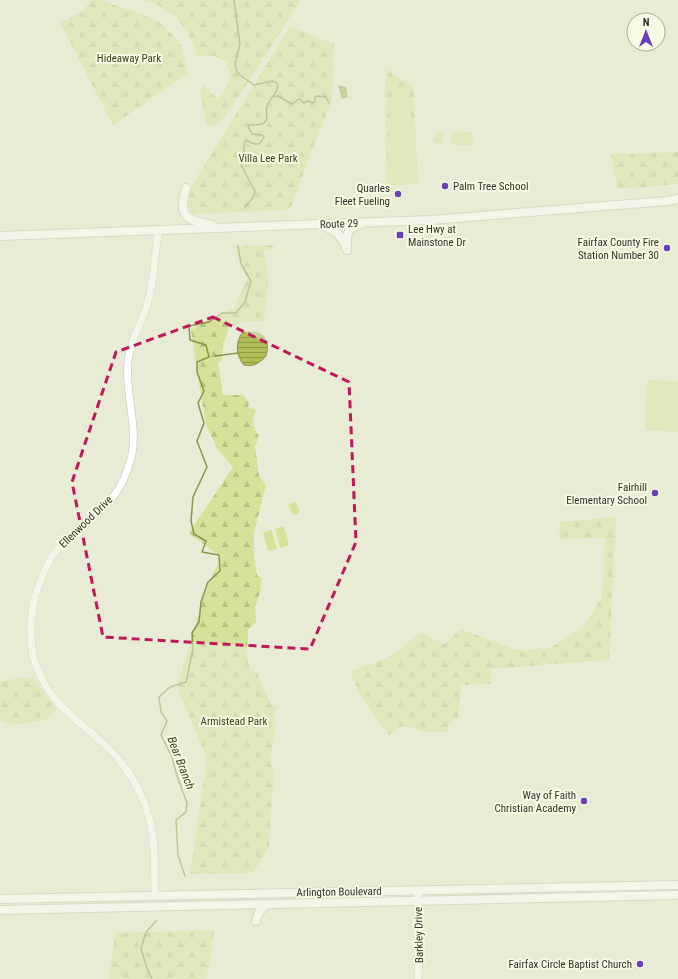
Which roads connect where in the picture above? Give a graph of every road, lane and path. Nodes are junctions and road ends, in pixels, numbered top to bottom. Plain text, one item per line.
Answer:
1 (186, 188) dead end
2 (678, 199) edge
3 (366, 223) junction
4 (318, 224) junction
5 (224, 228) junction
6 (159, 230) junction
7 (0, 236) edge
8 (678, 884) edge
9 (418, 890) junction
10 (678, 895) edge
11 (155, 896) junction
12 (0, 899) edge
13 (418, 901) junction
14 (266, 905) junction
15 (0, 910) edge
16 (256, 921) dead end
17 (418, 979) edge

1 - 5 main road
2 - 3 main road, Route 29
3 - 4 main road, Route 29
3 - 4 main road
4 - 5 main road, Route 29
5 - 6 main road, Route 29
6 - 7 main road, Route 29
6 - 11 street, Ellenwood Drive
8 - 9 main road, Arlington Boulevard
9 - 11 main road, Arlington Boulevard
9 - 13 street, Barkley Drive
10 - 13 main road, Arlington Boulevard
11 - 12 main road, Arlington Boulevard
13 - 14 main road, Arlington Boulevard
13 - 17 street, Barkley Drive
14 - 15 main road, Arlington Boulevard
14 - 16 main road

